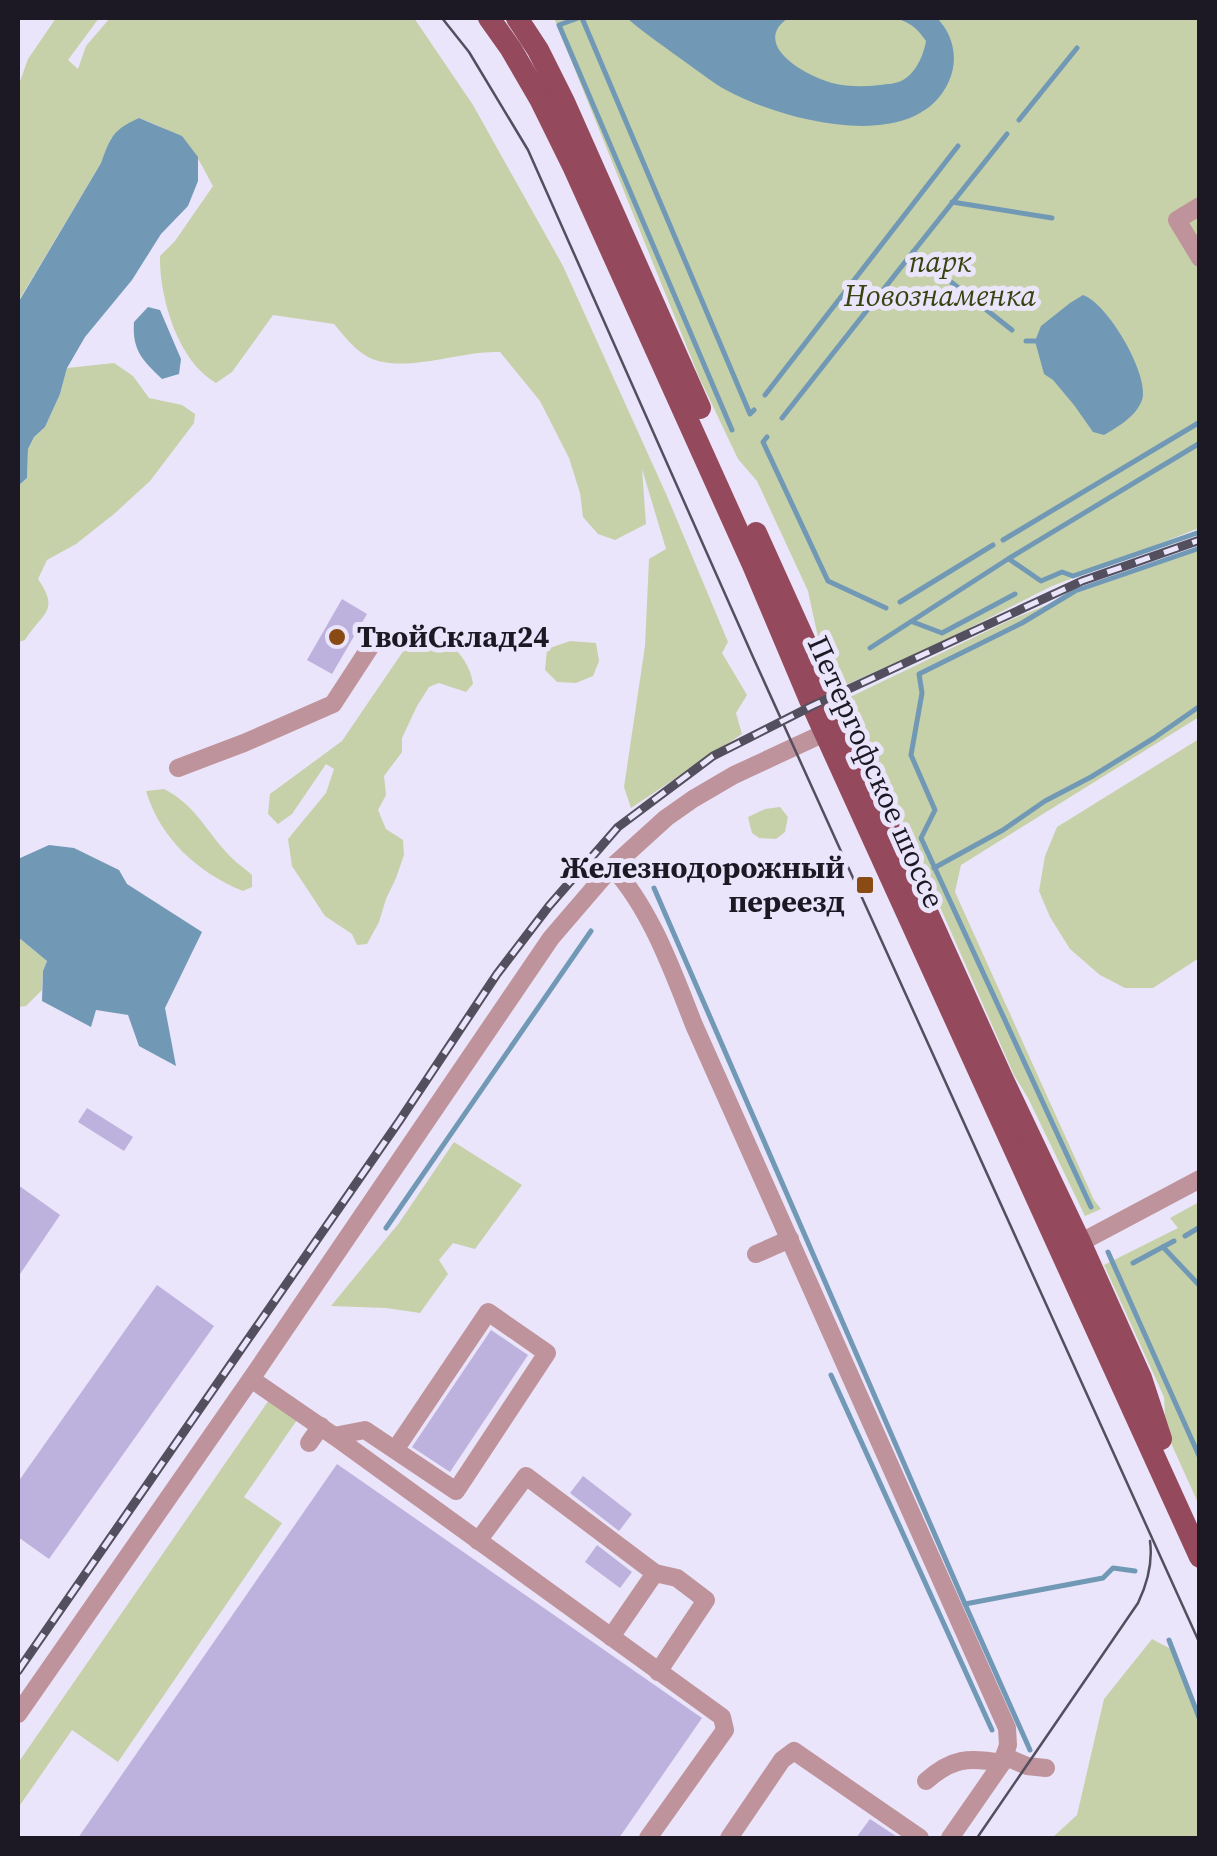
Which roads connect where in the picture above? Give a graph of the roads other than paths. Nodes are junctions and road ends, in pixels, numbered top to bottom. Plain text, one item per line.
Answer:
1 (490, 18) edge
2 (507, 18) edge
3 (517, 18) edge
4 (533, 18) edge
5 (511, 49) junction
6 (564, 102) junction
7 (1200, 206) edge
8 (1200, 258) edge
9 (376, 638) dead end
10 (834, 729) junction
11 (178, 768) dead end
12 (612, 867) junction
13 (1200, 1179) edge
14 (790, 1239) junction
15 (1071, 1247) junction
16 (756, 1254) dead end
17 (251, 1378) junction
18 (328, 1431) junction
19 (309, 1443) dead end
20 (395, 1450) junction
21 (1200, 1521) edge
22 (478, 1541) junction
23 (1200, 1557) edge
24 (655, 1574) junction
25 (611, 1637) junction
26 (658, 1672) junction
27 (18, 1714) edge
28 (1003, 1759) junction
29 (1046, 1768) dead end
30 (926, 1781) dead end
31 (648, 1838) edge
32 (729, 1838) edge
33 (920, 1838) edge
34 (950, 1838) edge

1 - 5 main road, Петергофское шоссе
2 - 5 main road
3 - 6 main road, Петергофское шоссе
4 - 6 main road
5 - 10 main road, Петергофское шоссе
6 - 10 main road, Петергофское шоссе
7 - 8 street
9 - 11 street
10 - 12 street
10 - 15 main road, Петергофское шоссе
12 - 14 street
12 - 17 street
13 - 15 street
14 - 16 street
14 - 28 street
15 - 21 main road, Петергофское шоссе
15 - 23 main road, Петергофское шоссе
17 - 18 street
17 - 27 street
18 - 19 street
18 - 20 street
18 - 22 street
20 - 20 street
22 - 24 street
22 - 25 street
24 - 25 street
24 - 26 street
25 - 26 street
26 - 31 street
28 - 29 street
28 - 30 street
28 - 34 street
32 - 33 street

